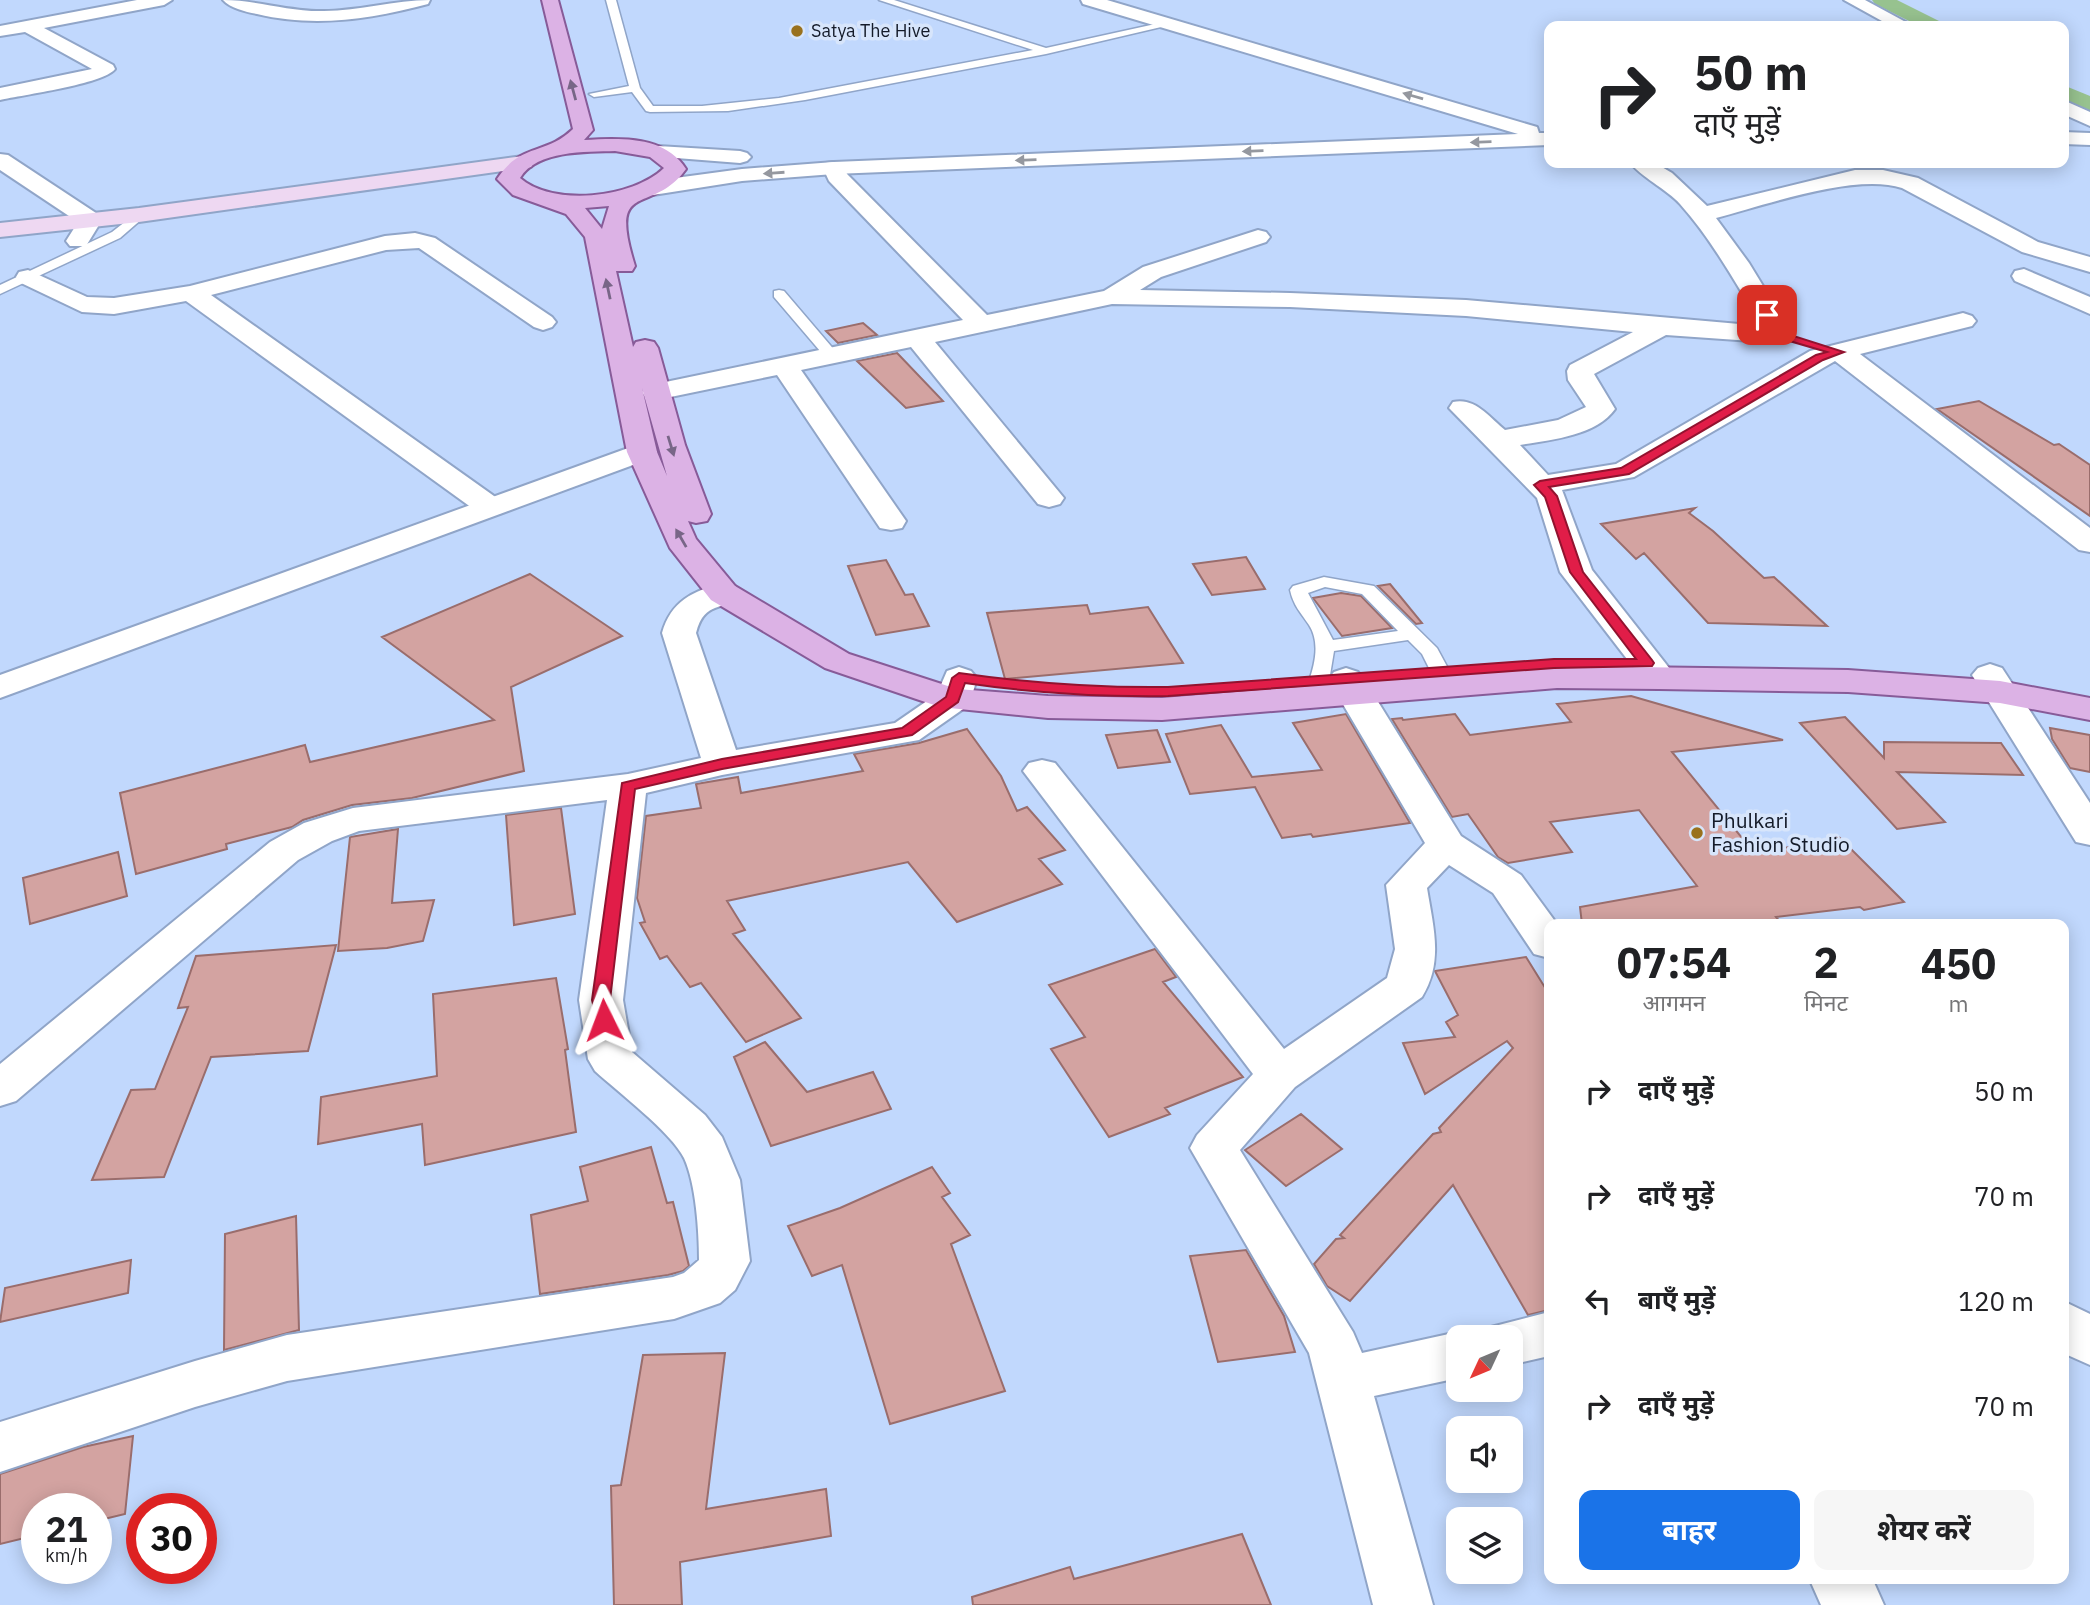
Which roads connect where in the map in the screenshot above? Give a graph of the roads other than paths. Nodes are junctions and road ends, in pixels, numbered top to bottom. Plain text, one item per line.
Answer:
1 (164, 0) edge
2 (231, 0) edge
3 (422, 0) edge
4 (550, 0) edge
5 (611, 0) edge
6 (884, 0) edge
7 (1089, 0) edge
8 (1152, 0) edge
9 (1852, 0) edge
10 (1214, 18) dead end
11 (1894, 21) edge
12 (1169, 24) junction
13 (28, 26) junction
14 (0, 32) edge
15 (1276, 35) dead end
16 (1236, 44) junction
17 (1048, 51) junction
18 (84, 56) junction
19 (60, 61) dead end
20 (593, 87) joint
21 (635, 88) junction
22 (0, 94) edge
23 (2069, 110) edge
24 (1544, 116) edge
25 (1490, 118) junction
26 (2069, 119) edge
27 (1422, 121) dead end
28 (2090, 124) edge
29 (609, 130) junction
30 (1137, 135) dead end
31 (2069, 135) edge
32 (1544, 136) edge
33 (1544, 138) edge
34 (564, 149) junction
35 (658, 152) junction
36 (0, 160) edge
37 (523, 162) junction
38 (834, 168) junction
39 (1651, 168) edge
40 (514, 188) junction
41 (642, 192) junction
42 (548, 200) junction
43 (1703, 214) junction
44 (139, 215) junction
45 (91, 220) junction
46 (0, 230) edge
47 (116, 235) junction
48 (1258, 237) dead end
49 (78, 241) junction
50 (12, 251) dead end
51 (2090, 265) edge
52 (28, 276) junction
53 (2024, 276) dead end
54 (0, 290) edge
55 (191, 293) junction
56 (779, 294) dead end
57 (1112, 298) junction
58 (2090, 306) edge
59 (1963, 321) dead end
60 (543, 322) dead end
61 (981, 324) junction
62 (1662, 327) junction
63 (628, 331) junction
64 (1780, 335) junction
65 (917, 337) junction
66 (1839, 352) junction
67 (831, 355) junction
68 (784, 365) junction
69 (656, 392) junction
70 (1464, 408) dead end
71 (1499, 440) junction
72 (642, 452) junction
73 (1540, 485) junction
74 (1049, 498) dead end
75 (490, 508) junction
76 (891, 522) dead end
77 (2090, 543) edge
78 (723, 593) junction
79 (1414, 634) junction
80 (1324, 647) junction
81 (1653, 670) junction
82 (1440, 672) junction
83 (1995, 683) junction
84 (1340, 684) junction
85 (0, 687) edge
86 (956, 688) junction
87 (2090, 691) edge
88 (2090, 709) edge
89 (722, 764) junction
90 (1042, 771) dead end
91 (628, 786) junction
92 (2090, 833) edge
93 (1446, 845) junction
94 (1544, 937) edge
95 (1279, 1075) junction
96 (0, 1089) edge
97 (2069, 1327) edge
98 (1544, 1336) edge
99 (1523, 1340) edge
100 (2090, 1343) edge
101 (1446, 1358) edge
102 (1343, 1380) junction
103 (0, 1447) edge
104 (1842, 1584) edge
105 (1403, 1605) edge
106 (1854, 1605) edge

1 - 13 street
2 - 3 street
34 -> 4 main road
5 - 21 lane
6 - 17 lane
7 - 12 street
8 - 10 street
9 - 11 street
12 - 16 street
12 - 17 lane
13 - 14 street
13 - 18 street
15 - 16 street
25 -> 16 street
17 - 21 lane
18 - 19 street
18 - 22 street
20 - 21 lane
20 - 29 main road
23 - 28 street
24 - 25 street
25 - 27 street
25 - 32 street
26 - 28 street
28 - 31 street
29 - 34 main road
29 - 35 main road
30 - 35 street
33 -> 38 street
34 - 37 main road
35 - 41 main road
36 - 45 street
37 - 40 main road
37 - 44 main road
38 -> 41 street
38 - 61 street
39 - 43 street
40 - 42 main road
40 - 47 main road
41 - 42 main road
41 - 63 main road
63 -> 42 main road
43 - 51 street
43 - 64 street
44 - 45 main road
44 - 47 lane
45 - 46 main road
45 - 49 street
47 - 49 main road
47 - 52 lane
48 - 57 street
49 - 50 main road
52 - 54 lane
52 - 55 street
53 - 58 street
55 - 60 street
55 - 75 street
56 - 67 lane
57 - 61 street
57 - 62 street
59 - 66 street
61 - 65 street
62 - 64 street
62 - 71 street
63 - 69 main road
63 - 72 main road
64 - 66 street
65 - 67 street
65 - 74 street
66 - 73 street
66 - 77 street
67 - 68 street
68 - 69 street
68 - 76 street
69 -> 86 main road
70 - 71 street
71 - 73 street
72 - 75 street
78 -> 72 main road
73 - 81 street
75 - 85 street
78 - 86 main road
78 - 89 street
79 - 80 lane
79 - 80 lane
79 - 82 lane
80 - 84 lane
81 - 82 main road
81 - 83 main road
81 - 84 main road
82 - 84 main road
83 - 87 main road
83 - 88 main road
83 - 92 street
84 - 86 main road
84 - 93 street
86 - 89 street
89 - 91 street
90 - 95 street
91 - 96 street
91 - 103 street
93 - 94 street
93 - 95 street
95 - 102 street
97 - 100 street
98 - 99 street
101 - 102 street
102 - 105 street
104 - 106 street

